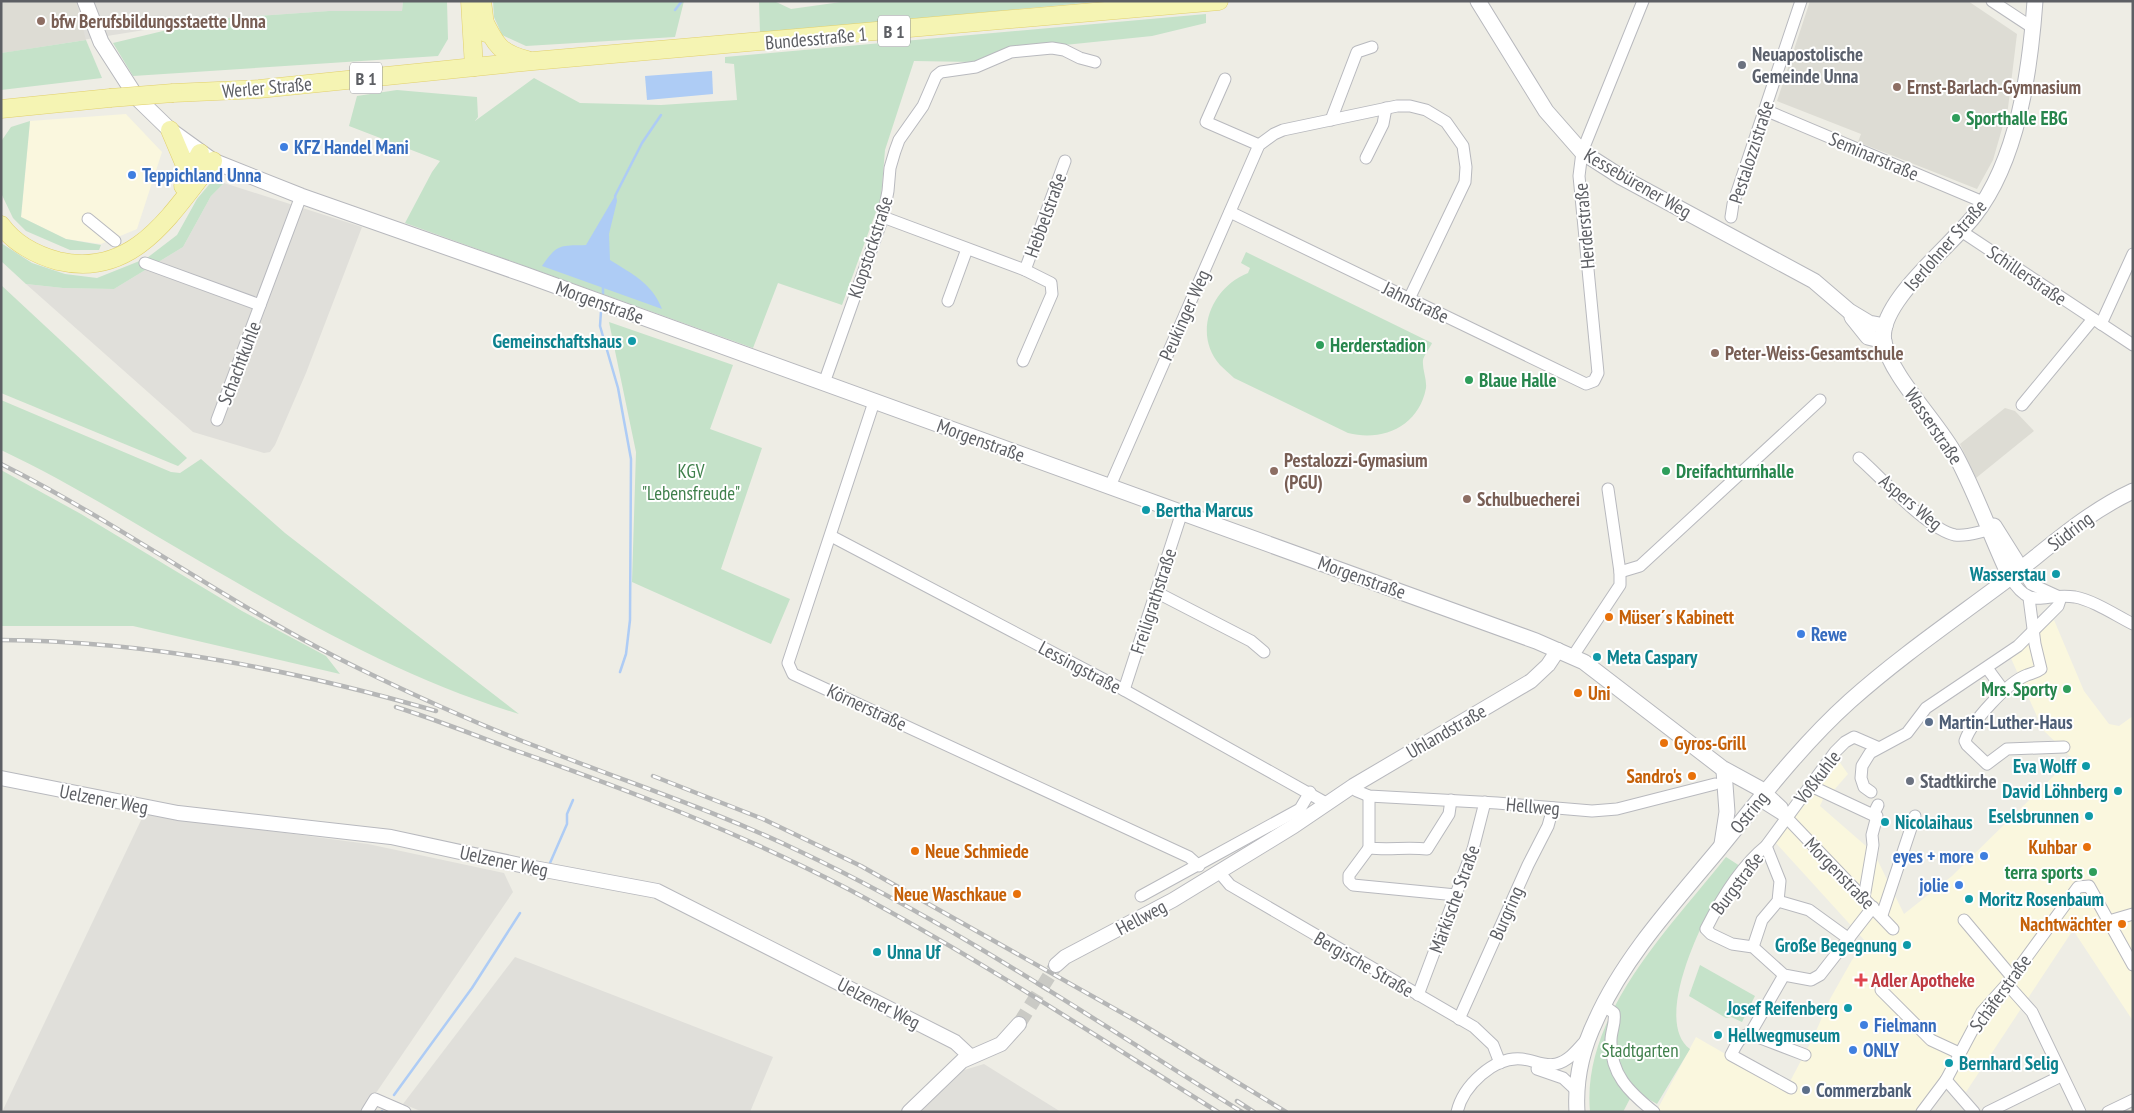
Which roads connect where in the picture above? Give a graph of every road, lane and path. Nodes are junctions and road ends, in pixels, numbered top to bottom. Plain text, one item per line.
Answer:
1 (85, 1) edge
2 (470, 1) edge
3 (482, 1) edge
4 (1219, 1) edge
5 (1478, 1) edge
6 (1643, 1) edge
7 (1801, 1) edge
8 (1992, 1) edge
9 (2036, 1) edge
10 (484, 21) junction
11 (2033, 28) junction
12 (1372, 48) dead end
13 (533, 61) junction
14 (1095, 62) dead end
15 (482, 66) junction
16 (1225, 78) dead end
17 (1386, 108) junction
18 (1, 109) edge
19 (1765, 110) junction
20 (1331, 120) junction
21 (170, 130) junction
22 (1259, 146) junction
23 (1582, 152) junction
24 (207, 157) junction
25 (1366, 158) dead end
26 (1065, 160) dead end
27 (186, 180) junction
28 (301, 196) junction
29 (1983, 202) junction
30 (1230, 212) junction
31 (168, 216) junction
32 (883, 217) junction
33 (1731, 217) dead end
34 (88, 219) dead end
35 (1, 225) edge
36 (1961, 231) junction
37 (115, 241) dead end
38 (967, 249) junction
39 (2133, 254) edge
40 (145, 263) dead end
41 (1025, 270) junction
42 (1409, 298) junction
43 (948, 301) dead end
44 (260, 305) junction
45 (2097, 322) junction
46 (1884, 334) junction
47 (2133, 345) edge
48 (1023, 361) dead end
49 (1598, 372) joint
50 (824, 384) junction
51 (1820, 400) dead end
52 (874, 402) junction
53 (2022, 405) dead end
54 (217, 420) dead end
55 (1859, 458) dead end
56 (1110, 486) junction
57 (1608, 489) dead end
58 (2133, 491) edge
59 (1182, 512) junction
60 (1992, 530) junction
61 (831, 536) junction
62 (2015, 567) junction
63 (1620, 572) junction
64 (1156, 592) junction
65 (2060, 597) junction
66 (2029, 598) junction
67 (2133, 624) edge
68 (2034, 630) junction
69 (1558, 650) junction
70 (1264, 652) dead end
71 (1573, 656) junction
72 (1988, 668) junction
73 (1124, 690) junction
74 (2004, 691) junction
75 (1877, 747) junction
76 (2064, 748) dead end
77 (1723, 769) junction
78 (1, 778) edge
79 (1715, 784) dead end
80 (1353, 786) junction
81 (1811, 786) junction
82 (1766, 791) junction
83 (1310, 792) junction
84 (1871, 792) dead end
85 (1369, 796) junction
86 (1451, 800) junction
87 (1485, 802) junction
88 (1326, 803) junction
89 (1553, 808) junction
90 (1915, 816) dead end
91 (1786, 817) junction
92 (1722, 845) junction
93 (1766, 846) junction
94 (1369, 848) junction
95 (1199, 866) junction
96 (1219, 872) junction
97 (1456, 895) junction
98 (1141, 896) dead end
99 (1864, 898) junction
100 (1778, 901) junction
101 (1873, 907) junction
102 (2133, 914) edge
103 (1882, 915) junction
104 (1964, 920) dead end
105 (2109, 921) junction
106 (1893, 929) dead end
107 (1849, 939) junction
108 (1753, 947) junction
109 (1056, 965) tunnel mouth
110 (2133, 965) edge
111 (1784, 975) junction
112 (2010, 980) junction
113 (1881, 990) dead end
114 (1418, 996) junction
115 (1603, 1006) junction
116 (1459, 1018) junction
117 (1019, 1024) tunnel mouth
118 (1750, 1034) junction
119 (1588, 1037) junction
120 (1959, 1053) junction
121 (970, 1056) junction
122 (1805, 1056) dead end
123 (1500, 1063) junction
124 (2061, 1076) junction
125 (1946, 1080) junction
126 (1791, 1088) dead end
127 (1577, 1091) junction
128 (2133, 1100) edge
129 (367, 1112) edge
130 (405, 1112) edge
131 (909, 1112) edge
132 (1457, 1112) edge
133 (1577, 1112) edge
134 (1654, 1112) edge
135 (1922, 1112) edge
136 (1974, 1112) edge
137 (1988, 1112) edge
138 (2080, 1112) edge
139 (2108, 1112) edge

1 - 21 main road, Morgenstraße
2 - 15 main road
3 - 10 main road
4 - 13 main road, Bundesstraße 1 / B 1
5 - 23 main road, Kessebürener Weg
6 - 23 street, Herderstraße
7 - 19 street, Pestalozzistraße
8 - 11 street
9 - 11 main road, Iserlohner Straße
10 - 13 main road, B 1
10 - 15 main road
11 - 29 main road, Iserlohner Straße
12 - 20 street
13 - 15 main road, Werler Straße / B 1
14 - 32 street, Klopstockstraße
15 - 18 main road, Werler Straße / B 1, bridge
16 - 22 street
17 - 20 street
17 - 25 street
17 - 42 street
19 - 29 street, Seminarstraße
19 - 33 street, Pestalozzistraße
20 - 22 street
21 - 24 main road, Morgenstraße
21 - 27 main road
22 - 30 street, Peukinger Weg
23 - 46 main road, Kessebürener Weg
23 - 49 street, Herderstraße
24 - 27 main road
24 - 28 main road, Morgenstraße
24 - 31 main road
26 - 41 street, Hebbelstraße
27 - 31 main road
28 - 44 street, Schachtkuhle
28 - 50 main road, Morgenstraße
29 - 36 main road, Iserlohner Straße
30 - 42 street, Jahnstraße
30 - 56 street, Peukinger Weg
31 - 35 main road
32 - 38 street
32 - 50 street, Klopstockstraße
34 - 37 street
36 - 45 street, Schillerstraße
36 - 46 main road, Iserlohner Straße
38 - 41 street
38 - 43 street
39 - 45 street
40 - 44 street, Schachtkuhle
41 - 48 street
42 - 49 street, Jahnstraße
44 - 54 street, Schachtkuhle
45 - 47 street, Schillerstraße
45 - 53 street
46 - 60 main road, Wasserstraße
50 - 52 main road, Morgenstraße
51 - 63 street
52 - 56 main road, Morgenstraße
52 - 61 street, Körnerstraße
55 - 60 street, Aspers Weg
56 - 59 main road, Morgenstraße
57 - 63 street
58 - 62 main road, Südring
59 - 64 street, Freiligrathstraße
59 - 69 main road, Morgenstraße
60 - 62 main road, Wasserstraße
60 - 62 main road, Wasserstraße
61 - 73 street, Lessingstraße
61 - 95 street, Körnerstraße
62 - 65 street
62 - 66 street
62 - 82 main road, Ostring
63 - 71 street
64 - 70 street
64 - 73 street, Freiligrathstraße
65 - 66 street
65 - 67 street
65 - 68 street
66 - 68 street
68 - 72 street
68 - 74 street
69 - 71 main road, Morgenstraße
69 - 80 street, Uhlandstraße
71 - 77 main road, Morgenstraße
72 - 74 street
72 - 75 street
73 - 83 street, Lessingstraße
74 - 76 street
75 - 81 street, Voßkuhle
75 - 84 street
77 - 82 main road, Morgenstraße
77 - 82 main road, Morgenstraße
77 - 92 main road
78 - 121 street, Uelzener Weg
79 - 89 street, Hellweg
80 - 85 street, Hellweg
80 - 88 street, Uhlandstraße
81 - 91 street, Voßkuhle
81 - 99 street
82 - 91 street, Morgenstraße
82 - 92 main road, Ostring
83 - 88 street, Lessingstraße
83 - 95 street, Hellweg
85 - 86 street, Hellweg
85 - 94 street
86 - 87 street, Hellweg
86 - 94 street
87 - 89 street, Hellweg
87 - 97 street, Märkische Straße
88 - 96 street, Hellweg
89 - 116 street, Burgring
90 - 103 street
91 - 93 street, Burgstraße
91 - 99 street, Morgenstraße
92 - 115 main road, Ostring
93 - 100 street, Burgstraße
93 - 108 street, Burgstraße
94 - 97 street
95 - 98 street, Hellweg
96 - 109 street, Hellweg
96 - 114 street, Bergische Straße
97 - 114 street, Märkische Straße
99 - 101 street, Morgenstraße
100 - 107 street
100 - 108 street
101 - 103 street, Morgenstraße
101 - 107 street
102 - 105 street
103 - 106 street, Morgenstraße
104 - 112 street
105 - 110 street
105 - 112 street, Schäferstraße
107 - 111 street
108 - 111 street
111 - 118 street
112 - 120 street, Schäferstraße
112 - 124 street
113 - 120 street
114 - 116 street, Bergische Straße
115 - 119 main road, Ostring
115 - 134 street
116 - 123 street, Bergische Straße
117 - 121 street
118 - 122 street
118 - 126 street
119 - 123 street
119 - 127 main road, Ostring
120 - 125 street, Schäferstraße
121 - 131 street
123 - 127 street
123 - 132 street
124 - 137 street
124 - 138 street
125 - 135 street, Schäferstraße
125 - 136 street
127 - 133 main road, Ostring
128 - 139 street
129 - 130 street

